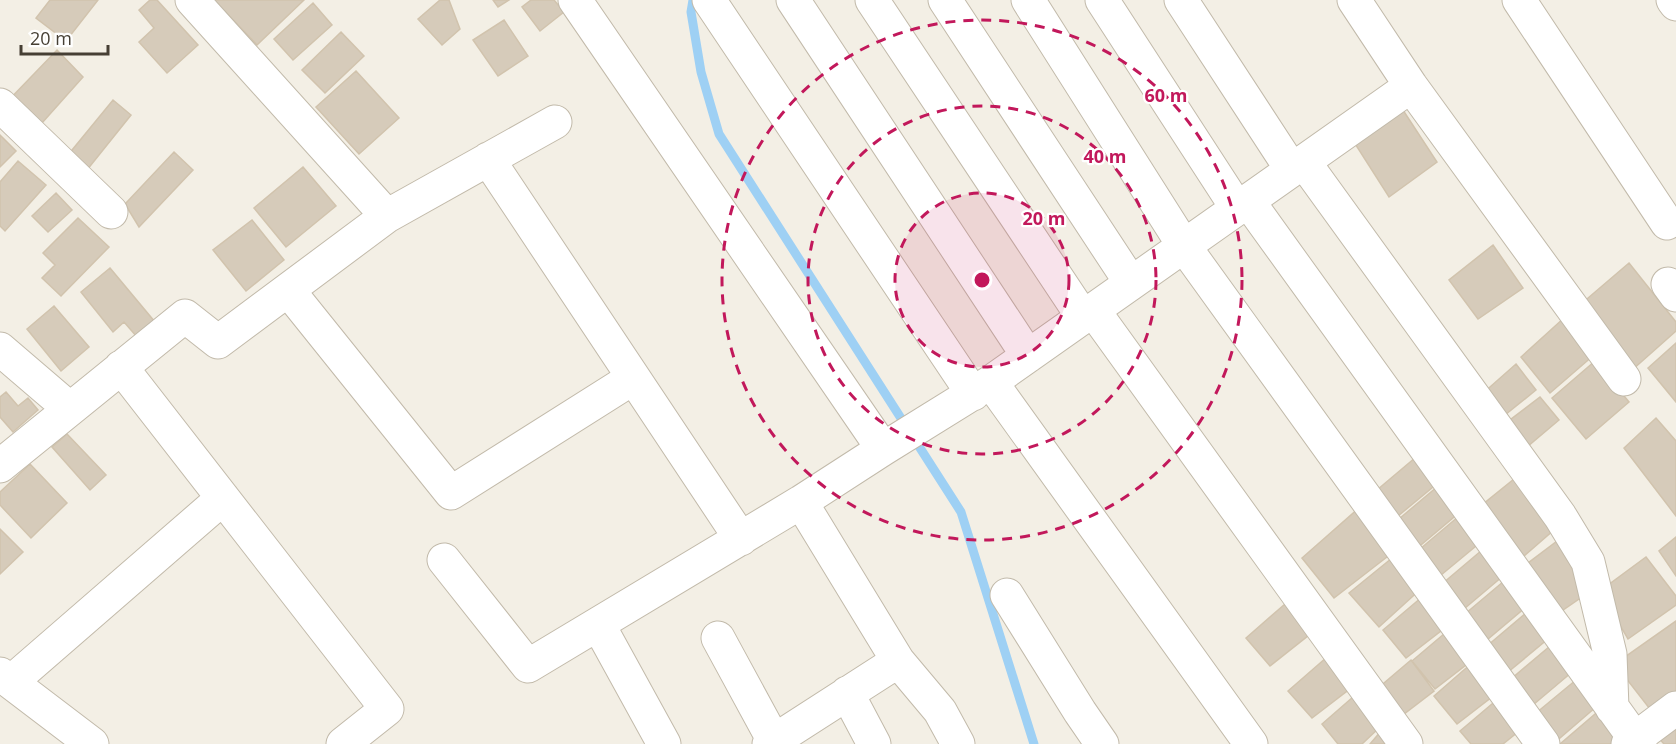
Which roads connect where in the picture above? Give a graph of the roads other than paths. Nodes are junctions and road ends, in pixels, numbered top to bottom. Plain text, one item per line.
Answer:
1 (192, 0) edge
2 (574, 0) edge
3 (709, 0) edge
4 (793, 0) edge
5 (872, 0) edge
6 (945, 0) edge
7 (1028, 0) edge
8 (1102, 0) edge
9 (1181, 0) edge
10 (1354, 0) edge
11 (1519, 0) edge
12 (1673, 0) edge
13 (1676, 4) edge
14 (1411, 86) junction
15 (0, 105) edge
16 (555, 122) dead end
17 (488, 159) junction
18 (1298, 166) junction
19 (1243, 205) junction
20 (111, 212) dead end
21 (387, 216) junction
22 (1666, 223) dead end
23 (1184, 246) junction
24 (1131, 283) junction
25 (288, 290) junction
26 (1088, 313) junction
27 (0, 349) edge
28 (1028, 356) junction
29 (122, 367) junction
30 (633, 378) junction
31 (1624, 379) dead end
32 (982, 388) junction
33 (70, 409) junction
34 (897, 441) junction
35 (0, 466) edge
36 (223, 498) junction
37 (801, 502) junction
38 (741, 539) junction
39 (444, 560) dead end
40 (1007, 595) dead end
41 (598, 624) junction
42 (718, 638) dead end
43 (898, 661) junction
44 (5, 678) edge
45 (847, 693) junction
46 (1612, 708) junction
47 (1676, 708) edge
48 (772, 742) edge
49 (1634, 742) edge
50 (92, 744) edge
51 (343, 744) edge
52 (664, 744) edge
53 (874, 744) edge
54 (958, 744) edge
55 (1102, 744) edge
56 (1251, 744) edge
57 (1406, 744) edge
58 (1543, 744) edge

1 - 21 street
2 - 34 street
3 - 32 street
4 - 28 street
5 - 26 street
6 - 24 street
7 - 23 street
8 - 19 street
9 - 18 street
10 - 14 street
11 - 22 street
12 - 13 street
14 - 18 street
14 - 31 street
15 - 20 street
16 - 17 street
17 - 21 street
17 - 30 street
18 - 19 street
18 - 46 street
19 - 23 street
19 - 46 street
21 - 25 street
23 - 24 street
23 - 58 street
24 - 26 street
25 - 29 street
25 - 30 street
26 - 28 street
26 - 57 street
27 - 33 street
28 - 32 street
29 - 33 street
29 - 36 street
30 - 38 street
32 - 34 street
32 - 56 street
33 - 35 street
34 - 37 street
36 - 44 street
36 - 51 street
37 - 38 street
37 - 43 street
38 - 41 street
39 - 41 street
40 - 55 street
41 - 52 street
42 - 48 street
43 - 45 street
43 - 54 street
44 - 50 street
45 - 48 street
45 - 53 street
46 - 49 street
47 - 49 street

